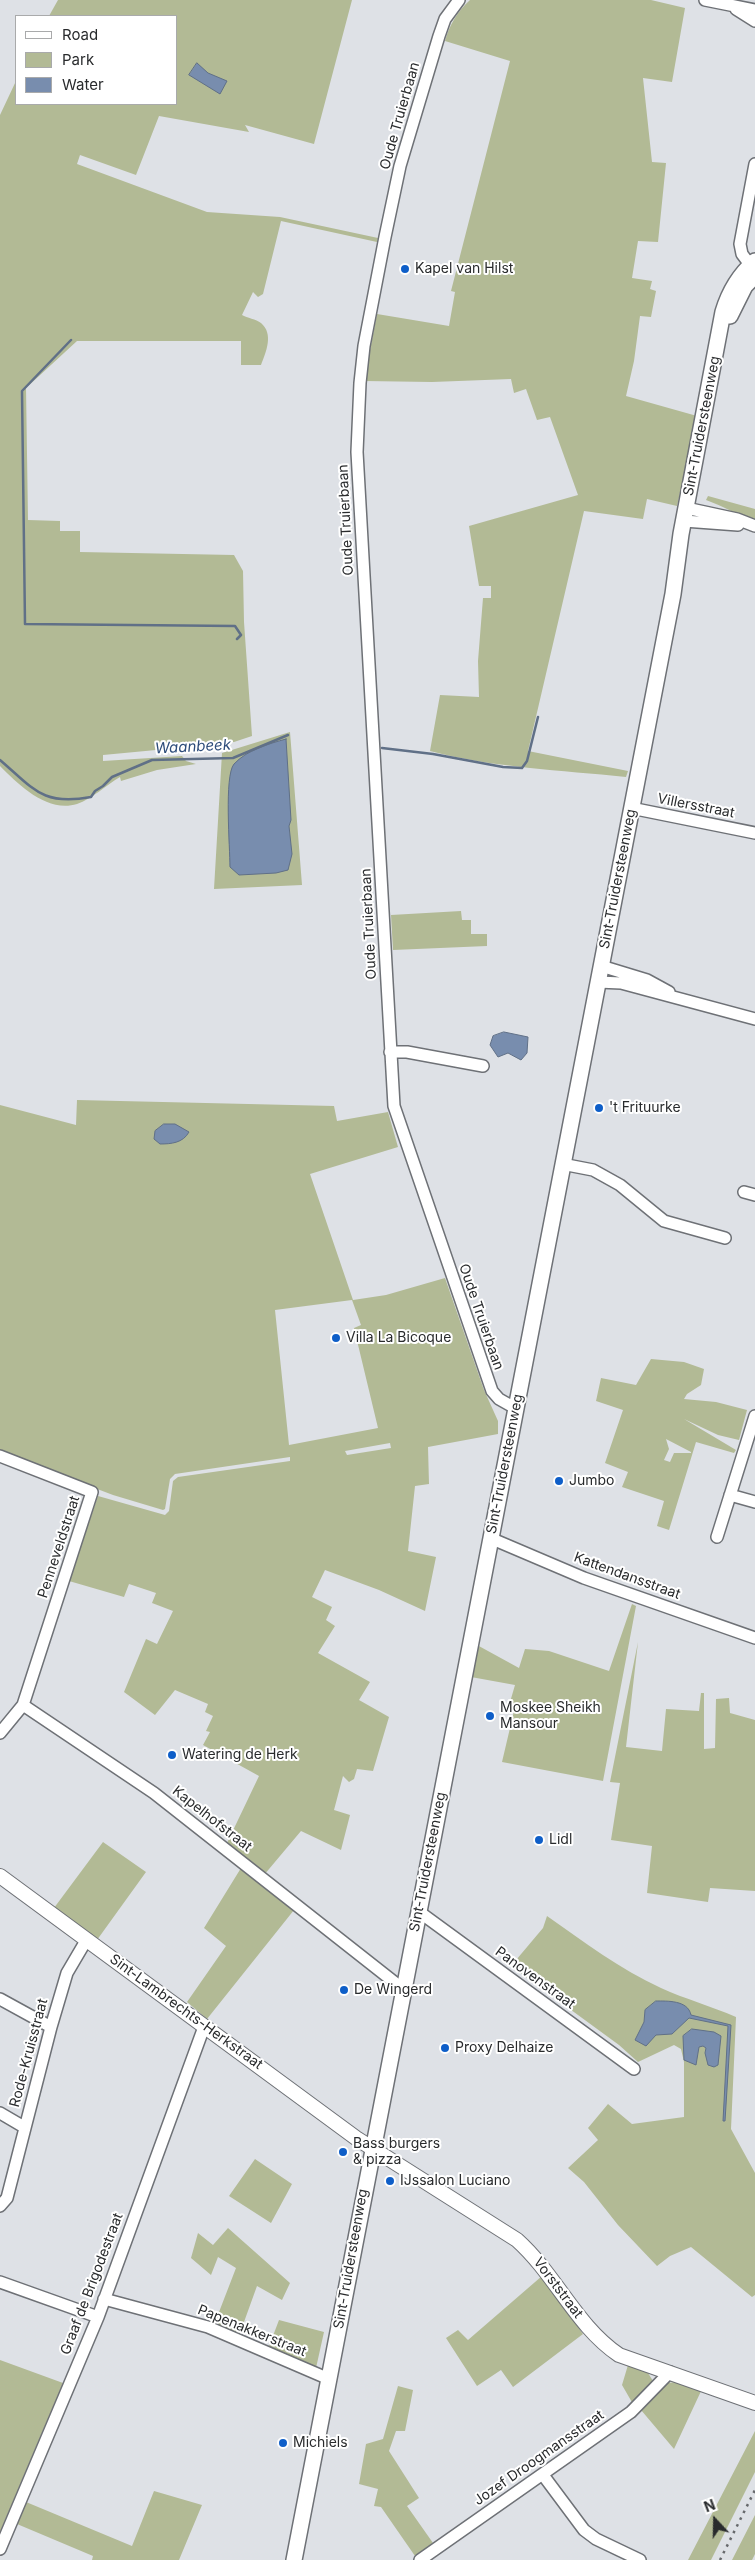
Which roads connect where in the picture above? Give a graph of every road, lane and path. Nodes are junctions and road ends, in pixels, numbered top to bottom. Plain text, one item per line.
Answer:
1 (459, 0) edge
2 (705, 0) edge
3 (732, 7) junction
4 (755, 10) edge
5 (755, 21) edge
6 (755, 164) edge
7 (754, 269) edge
8 (689, 515) junction
9 (755, 526) edge
10 (631, 808) junction
11 (755, 833) edge
12 (601, 966) junction
13 (598, 982) junction
14 (682, 998) junction
15 (755, 1018) edge
16 (390, 1052) junction
17 (483, 1066) dead end
18 (562, 1164) junction
19 (725, 1238) dead end
20 (516, 1408) junction
21 (755, 1416) edge
22 (0, 1456) edge
23 (730, 1495) junction
24 (755, 1502) edge
25 (717, 1537) dead end
26 (490, 1538) junction
27 (755, 1638) edge
28 (23, 1705) junction
29 (0, 1733) edge
30 (0, 1876) edge
31 (418, 1911) junction
32 (87, 1939) junction
33 (403, 1989) junction
34 (0, 1999) edge
35 (51, 2027) junction
36 (204, 2027) junction
37 (634, 2069) dead end
38 (0, 2113) edge
39 (24, 2126) junction
40 (372, 2149) junction
41 (0, 2206) edge
42 (0, 2282) edge
43 (104, 2299) junction
44 (98, 2317) junction
45 (670, 2372) junction
46 (329, 2379) junction
47 (755, 2403) edge
48 (543, 2475) junction
49 (0, 2549) edge
50 (294, 2560) edge
51 (420, 2560) edge
52 (640, 2560) edge

1 - 16 street, Oude Truierbaan
2 - 3 street
3 - 4 street
3 - 5 street
6 - 7 street, Sint-Truidersteenweg
7 - 8 main road, Sint-Truidersteenweg
8 - 9 street
8 - 10 main road, Sint-Truidersteenweg
10 - 11 street, Villersstraat
10 - 12 main road, Sint-Truidersteenweg
12 - 13 main road, Sint-Truidersteenweg
12 - 14 street
13 - 14 street
13 - 18 main road, Sint-Truidersteenweg
14 - 15 street
16 - 17 street
16 - 20 street, Oude Truierbaan
18 - 19 street
18 - 20 main road, Sint-Truidersteenweg
20 - 26 main road, Sint-Truidersteenweg
21 - 23 street
22 - 28 street, Penneveldstraat
23 - 24 street
23 - 25 street
26 - 27 street, Kattendansstraat
26 - 31 main road, Sint-Truidersteenweg
28 - 29 street
28 - 33 street, Kapelhofstraat
30 - 32 street, Sint-Lambrechts-Herkstraat
31 - 33 main road, Sint-Truidersteenweg
31 - 37 street, Panovenstraat
32 - 35 street, Rode-Kruisstraat
32 - 36 street, Sint-Lambrechts-Herkstraat
33 - 40 main road, Sint-Truidersteenweg
34 - 35 street
35 - 39 street, Rode-Kruisstraat
36 - 40 street, Sint-Lambrechts-Herkstraat
36 - 43 street, Graaf de Brigodestraat
38 - 39 street
39 - 41 street, Rode-Kruisstraat
40 - 45 street, Vorststraat
40 - 46 main road, Sint-Truidersteenweg
42 - 44 street
43 - 44 street, Graaf de Brigodestraat
43 - 46 street, Papenakkerstraat
44 - 49 street, Graaf de Brigodestraat
45 - 47 street, Vorststraat
45 - 48 street, Jozef Droogmansstraat
46 - 50 main road, Sint-Truidersteenweg
48 - 51 street, Jozef Droogmansstraat
48 - 52 street

